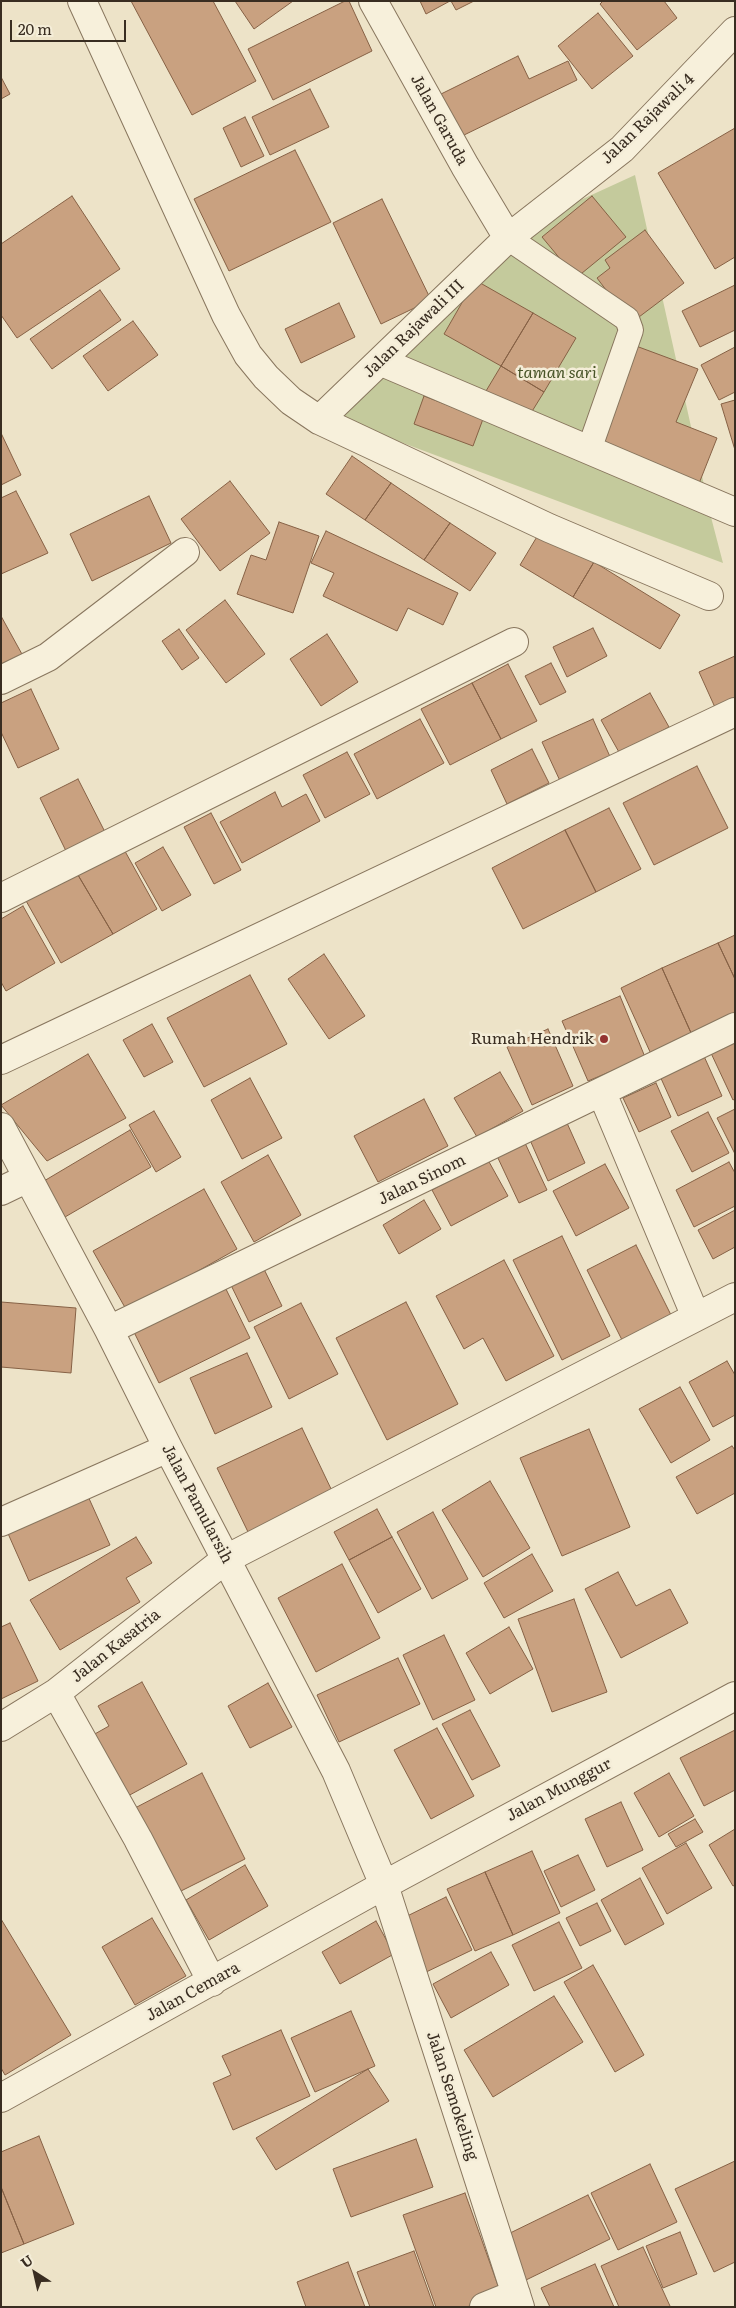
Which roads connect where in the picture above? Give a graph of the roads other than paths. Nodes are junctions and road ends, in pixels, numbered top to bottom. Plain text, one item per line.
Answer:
1 (82, 1) edge
2 (373, 1) edge
3 (735, 31) edge
4 (508, 238) junction
5 (382, 362) junction
6 (320, 420) junction
7 (589, 450) junction
8 (735, 512) edge
9 (185, 552) dead end
10 (709, 596) dead end
11 (514, 642) dead end
12 (1, 680) edge
13 (735, 712) edge
14 (1, 898) edge
15 (735, 1027) edge
16 (1, 1060) edge
17 (602, 1093) junction
18 (1, 1127) edge
19 (28, 1178) junction
20 (1, 1190) edge
21 (735, 1297) edge
22 (696, 1317) junction
23 (110, 1330) junction
24 (168, 1448) junction
25 (1, 1522) edge
26 (226, 1559) junction
27 (56, 1693) junction
28 (735, 1696) edge
29 (1, 1727) edge
30 (384, 1885) junction
31 (212, 1982) junction
32 (1, 2098) edge
33 (518, 2300) edge
34 (484, 2307) edge

1 - 6 street
2 - 4 street, Jalan Garuda
3 - 4 street, Jalan Rajawali 4
4 - 5 street, Jalan Rajawali III
4 - 7 lane
5 - 6 street, Jalan Rajawali III
5 - 7 street
6 - 10 street
7 - 8 street
9 - 12 street
11 - 14 street
13 - 16 street
15 - 17 street, Jalan Sinom
17 - 22 street
17 - 23 street, Jalan Sinom
18 - 19 street, Jalan Pamularsih
19 - 20 street
19 - 23 street, Jalan Pamularsih
21 - 22 street, Jalan Kasatria
22 - 26 street, Jalan Kasatria
23 - 24 street, Jalan Pamularsih
24 - 25 street
24 - 26 street, Jalan Pamularsih
26 - 27 street, Jalan Kasatria
26 - 30 street, Jalan Pamularsih
27 - 29 street, Jalan Kasatria
27 - 31 street
28 - 30 street, Jalan Munggur
30 - 31 street, Jalan Cemara
30 - 33 street, Jalan Semokeling
31 - 32 street, Jalan Cemara
33 - 34 street

